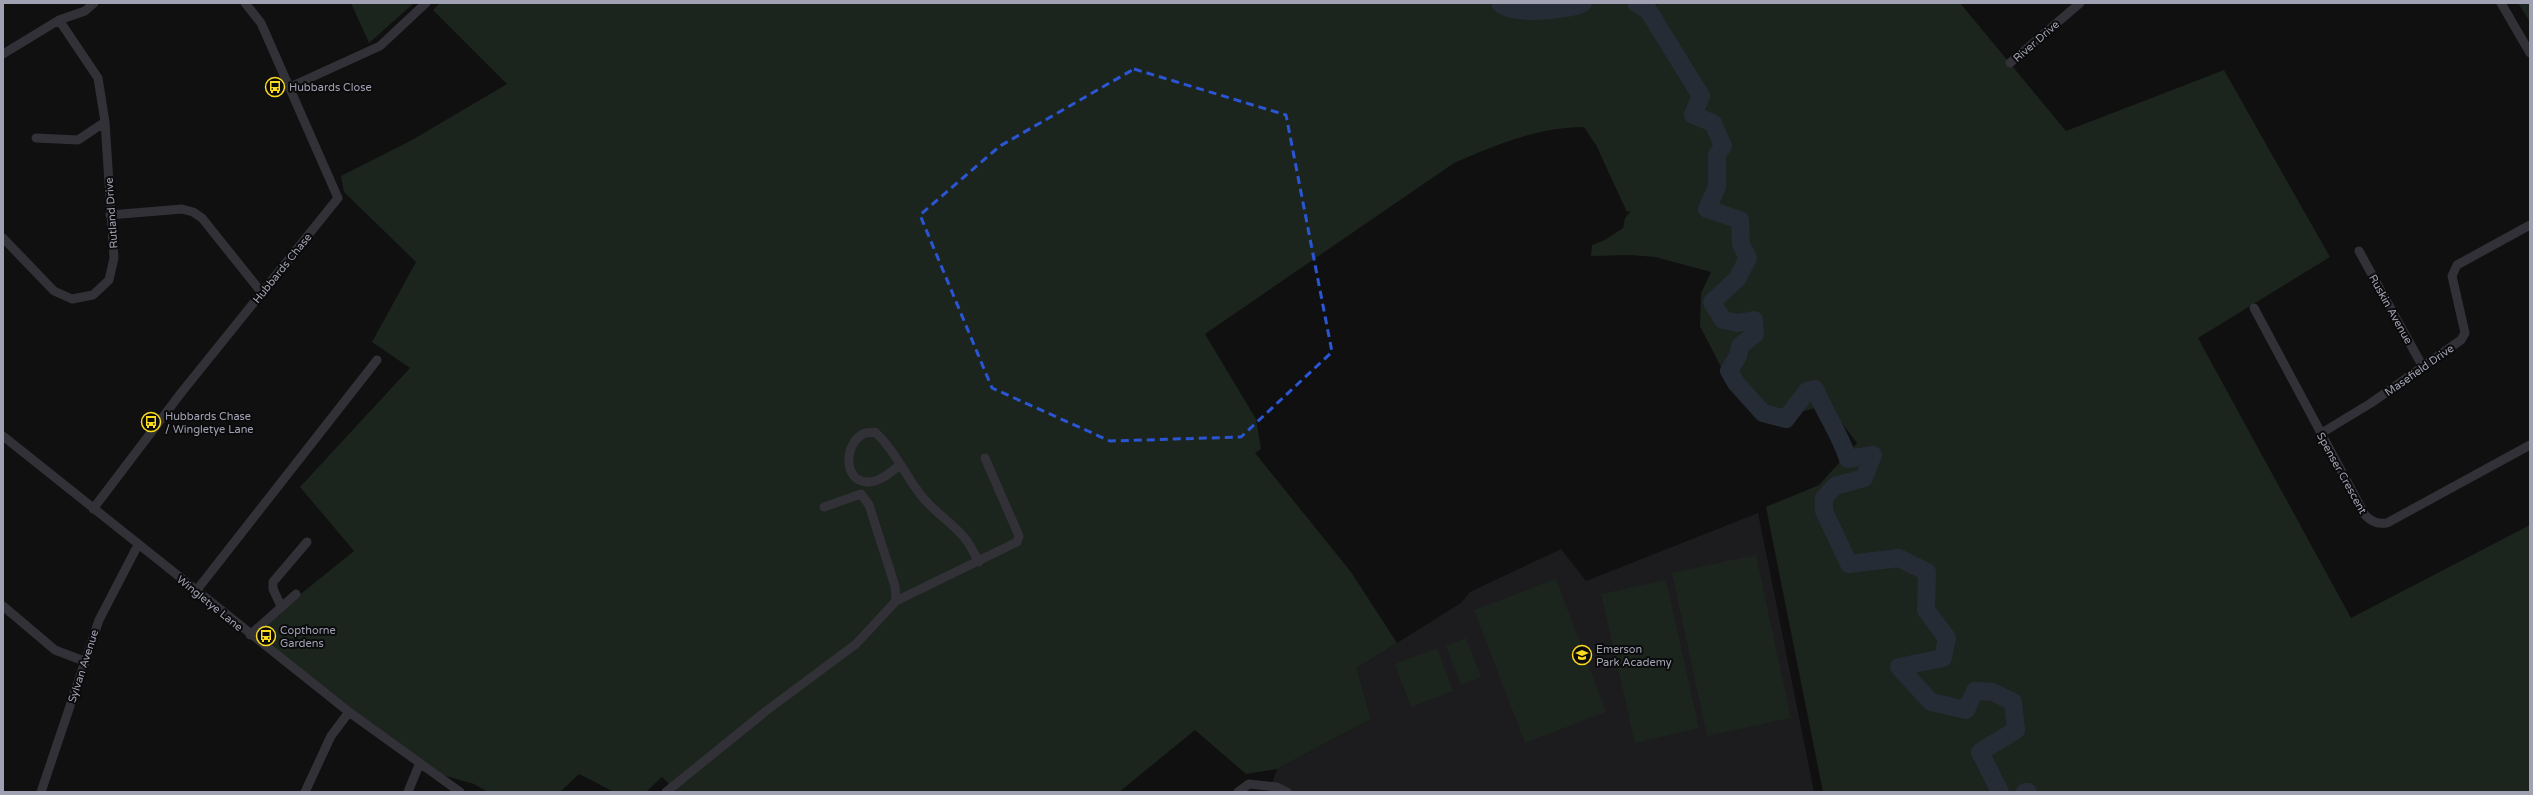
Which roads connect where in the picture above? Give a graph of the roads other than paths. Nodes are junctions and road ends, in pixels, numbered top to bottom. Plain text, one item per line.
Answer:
1 (94, 3) edge
2 (245, 3) edge
3 (426, 3) edge
4 (2080, 3) edge
5 (2501, 3) edge
6 (60, 20) junction
7 (2530, 53) edge
8 (3, 54) edge
9 (2010, 63) dead end
10 (290, 87) junction
11 (104, 122) junction
12 (36, 138) dead end
13 (110, 215) junction
14 (2530, 225) edge
15 (3, 238) edge
16 (2359, 251) dead end
17 (262, 293) junction
18 (2254, 308) dead end
19 (378, 360) dead end
20 (2423, 367) junction
21 (2320, 434) junction
22 (3, 436) edge
23 (2530, 445) edge
24 (985, 458) dead end
25 (900, 465) junction
26 (824, 507) dead end
27 (93, 509) junction
28 (307, 542) dead end
29 (138, 545) junction
30 (979, 562) junction
31 (196, 591) junction
32 (296, 594) dead end
33 (896, 601) junction
34 (3, 606) edge
35 (281, 606) junction
36 (250, 635) junction
37 (84, 661) junction
38 (349, 712) junction
39 (419, 765) junction
40 (42, 792) edge
41 (305, 792) edge
42 (408, 792) edge
43 (460, 792) edge
44 (666, 792) edge
45 (1238, 792) edge
46 (1287, 792) edge

1 - 6 street
2 - 10 street, Hubbards Chase
3 - 10 street
4 - 9 street, River Drive
5 - 7 street
6 - 8 street
6 - 11 street, Rutland Drive
10 - 17 street, Hubbards Chase
11 - 12 street
11 - 13 street, Rutland Drive
13 - 15 street, Rutland Drive
13 - 17 street
14 - 20 street, Masefield Drive
16 - 20 street, Ruskin Avenue
17 - 27 street, Hubbards Chase
18 - 21 street, Spenser Crescent
19 - 31 street
20 - 21 street, Masefield Drive
21 - 23 street, Spenser Crescent
22 - 27 street, Wingletye Lane
24 - 30 street
25 - 25 street
25 - 30 street
26 - 33 street
27 - 29 street, Wingletye Lane
28 - 35 street
29 - 31 street, Wingletye Lane
29 - 37 street, Sylvan Avenue
30 - 33 street
31 - 36 street, Wingletye Lane
32 - 35 street
33 - 44 street
34 - 37 street
35 - 36 street
36 - 38 street, Wingletye Lane
37 - 40 street, Sylvan Avenue
38 - 39 street, Wingletye Lane
38 - 41 street
39 - 42 street
39 - 43 street, Wingletye Lane
45 - 46 street

